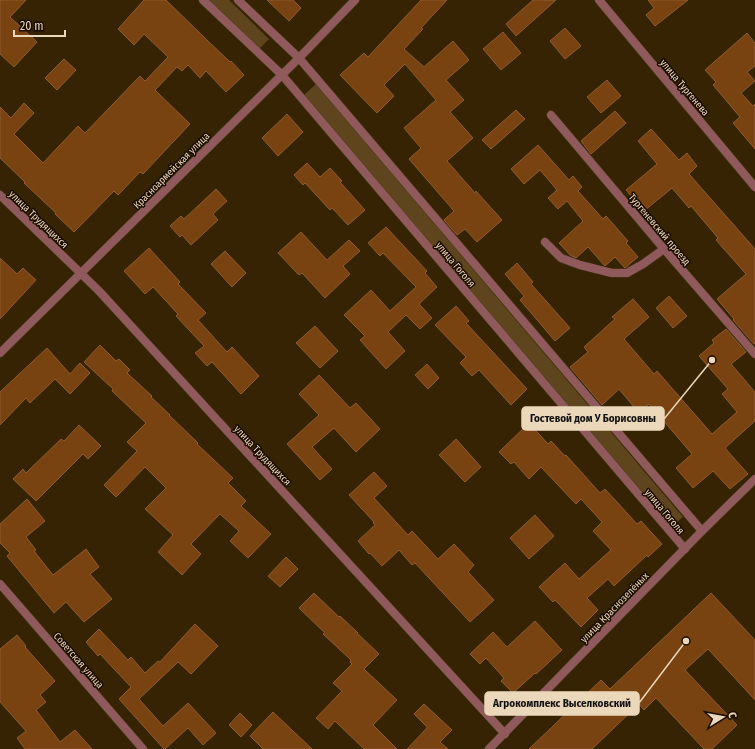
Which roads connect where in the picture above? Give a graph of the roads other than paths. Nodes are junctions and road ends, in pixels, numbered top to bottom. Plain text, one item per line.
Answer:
1 (203, 0) edge
2 (238, 0) edge
3 (355, 0) edge
4 (599, 0) edge
5 (299, 58) junction
6 (282, 75) junction
7 (551, 115) dead end
8 (755, 187) edge
9 (0, 195) edge
10 (545, 242) dead end
11 (664, 249) junction
12 (80, 273) junction
13 (0, 353) edge
14 (755, 354) edge
15 (755, 479) edge
16 (702, 531) junction
17 (684, 549) junction
18 (0, 584) edge
19 (505, 734) junction
20 (143, 749) edge
21 (489, 749) edge

1 - 6 street, улица Гоголя
2 - 5 street, улица Гоголя
3 - 5 street, Красноармейская улица
4 - 8 street, улица Тургенева
5 - 6 street, Красноармейская улица
5 - 16 street, улица Гоголя
6 - 12 street, Красноармейская улица
6 - 17 street, улица Гоголя
7 - 11 street, Тургеневский проезд
9 - 12 street, улица Трудящихся
10 - 11 street
11 - 14 street, Тургеневский проезд
12 - 13 street, Красноармейская улица
12 - 19 street, улица Трудящихся
15 - 16 street, улица Краснозелёных
16 - 17 street, улица Краснозелёных
17 - 19 street, улица Краснозелёных
18 - 20 street, Советская улица
19 - 21 street, улица Краснозелёных

